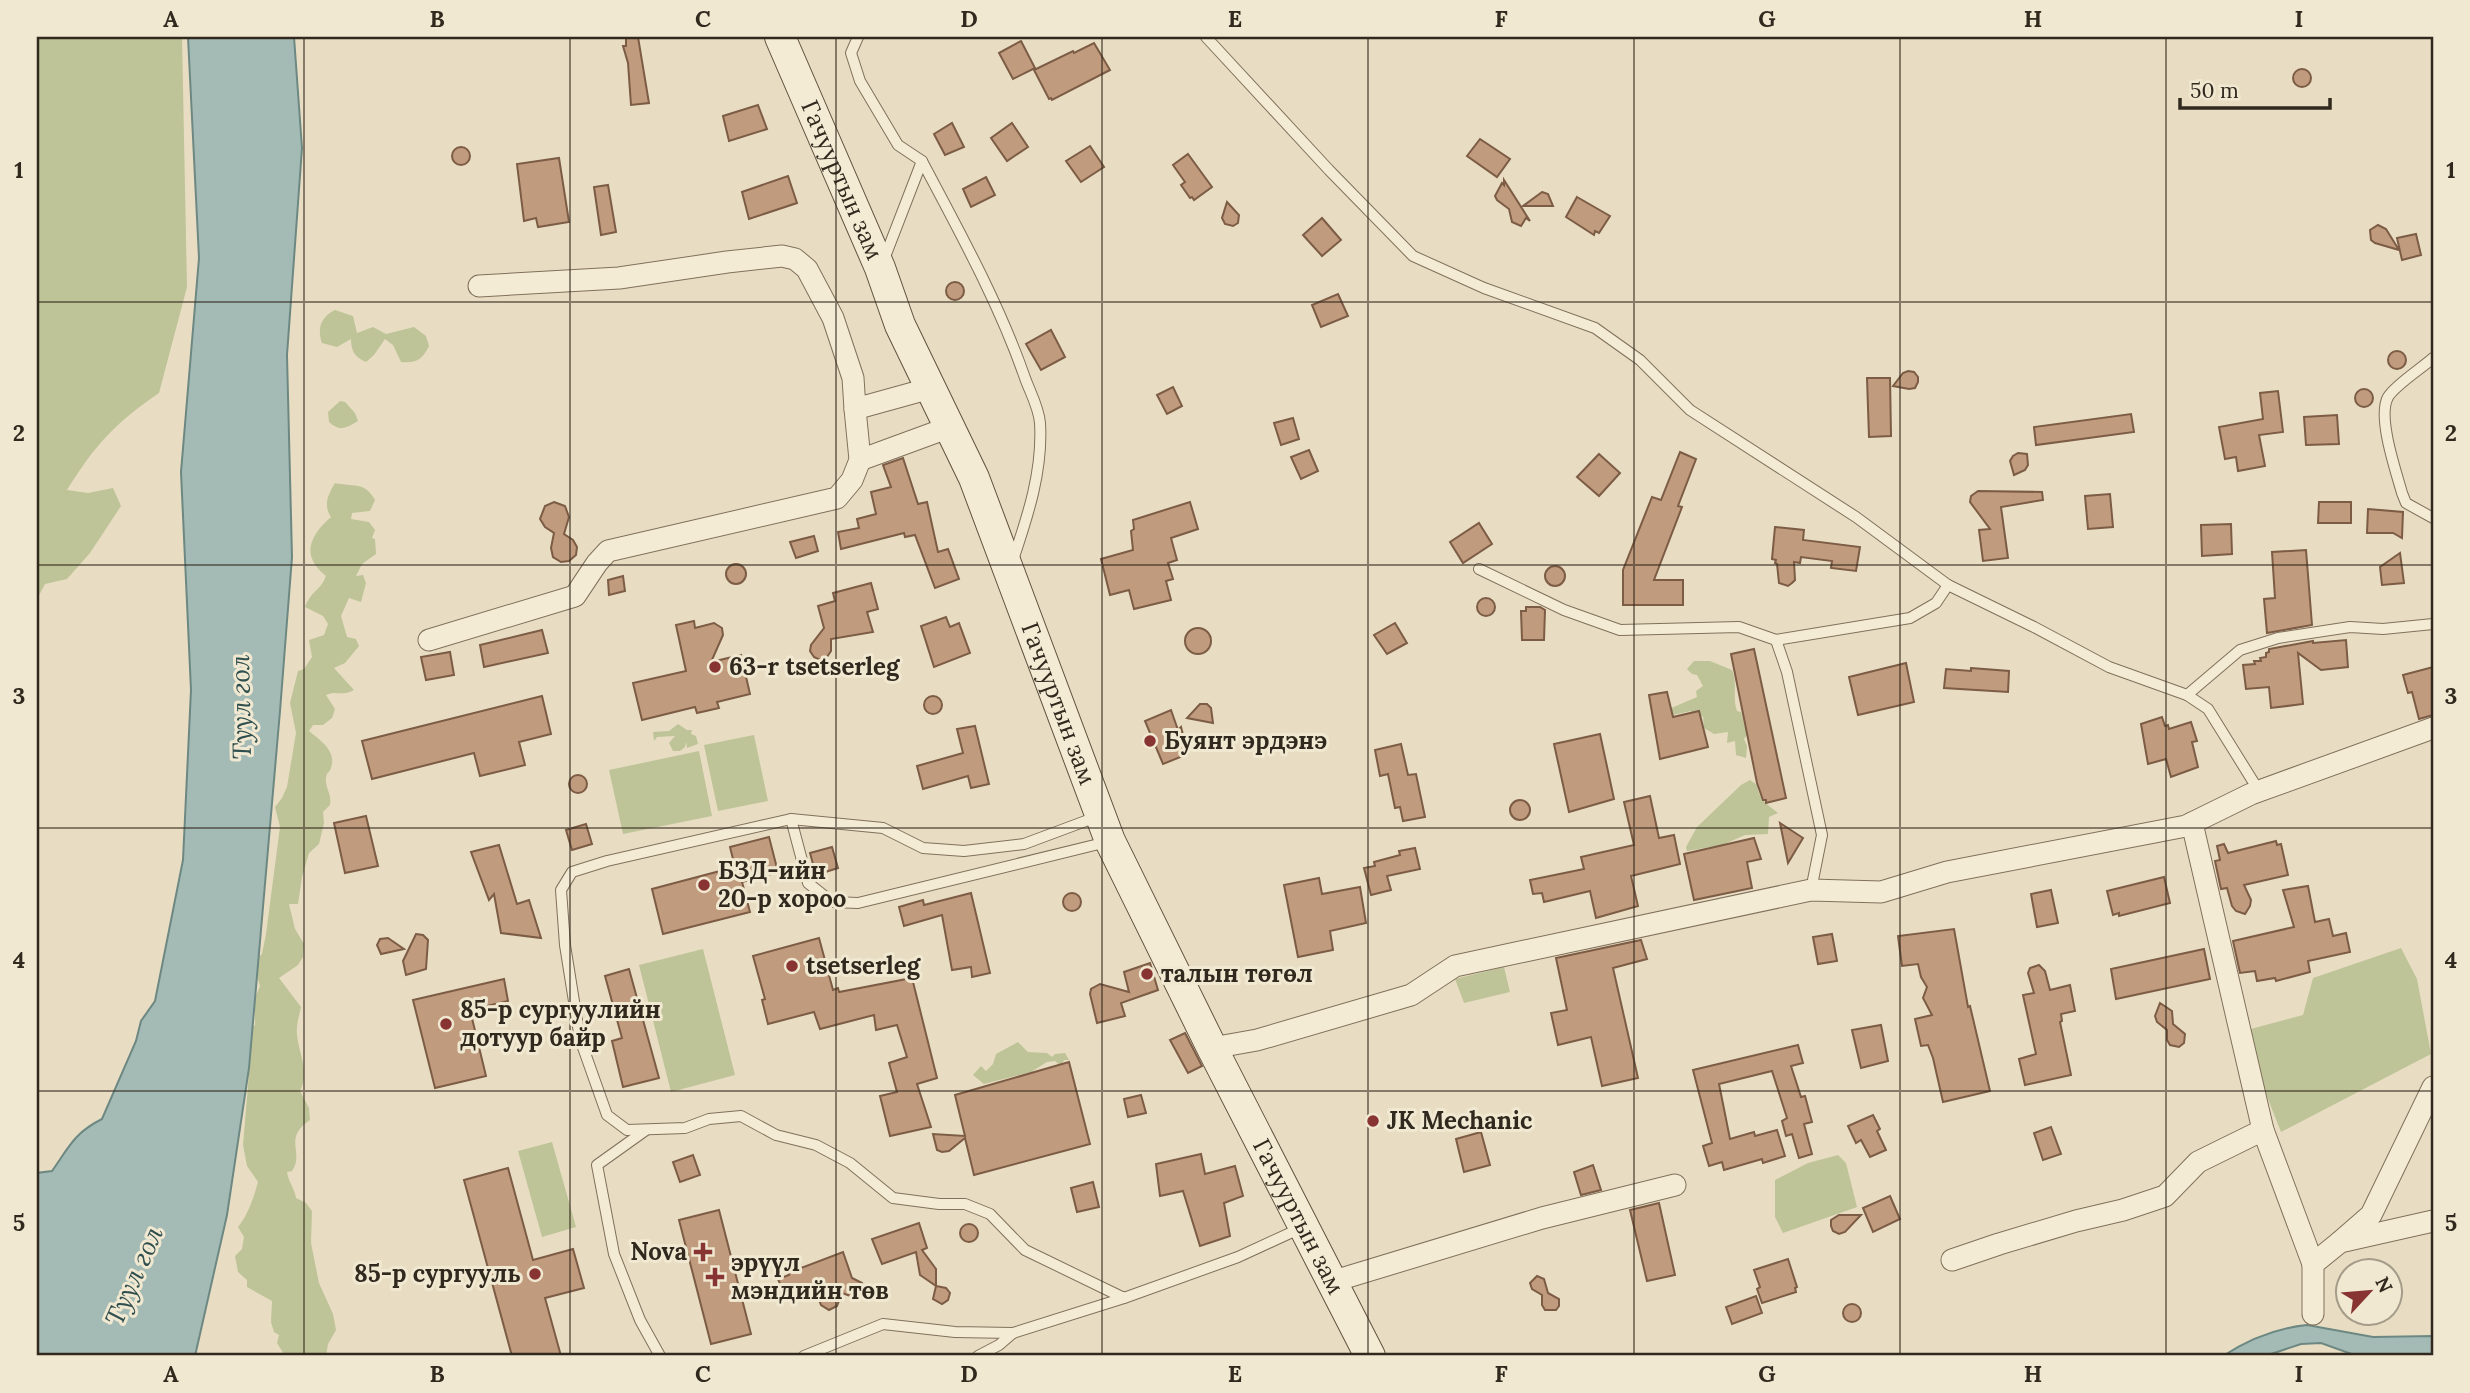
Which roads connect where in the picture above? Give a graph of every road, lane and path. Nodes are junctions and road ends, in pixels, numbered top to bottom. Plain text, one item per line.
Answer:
1 (780, 37) edge
2 (858, 37) edge
3 (1206, 37) edge
4 (922, 161) junction
5 (880, 268) junction
6 (479, 286) dead end
7 (2433, 358) edge
8 (931, 388) junction
9 (855, 409) junction
10 (950, 427) junction
11 (860, 460) junction
12 (2433, 517) edge
13 (1479, 569) dead end
14 (1009, 573) junction
15 (1948, 585) junction
16 (2433, 624) edge
17 (429, 640) dead end
18 (1776, 640) junction
19 (2187, 695) junction
20 (2433, 728) edge
21 (2259, 791) junction
22 (791, 819) junction
23 (2192, 823) junction
24 (1104, 829) junction
25 (1811, 890) junction
26 (1212, 1048) junction
27 (2433, 1087) edge
28 (646, 1129) junction
29 (2263, 1130) junction
30 (1675, 1185) dead end
31 (2433, 1221) edge
32 (1304, 1227) junction
33 (2340, 1242) junction
34 (1952, 1260) dead end
35 (2314, 1264) junction
36 (1332, 1282) junction
37 (1124, 1298) junction
38 (2313, 1314) dead end
39 (1013, 1333) junction
40 (660, 1356) edge
41 (804, 1356) edge
42 (978, 1356) edge
43 (1370, 1356) edge

1 - 5 main road, Гачууртын зам
2 - 4 lane
3 - 15 lane
4 - 5 lane
4 - 14 lane
5 - 8 main road, Гачууртын зам
6 - 9 street
7 - 12 lane
8 - 9 street
8 - 10 main road, Гачууртын зам
9 - 11 street
10 - 11 street
10 - 14 main road, Гачууртын зам
11 - 17 street
13 - 18 lane
14 - 24 main road, Гачууртын зам
15 - 18 lane
15 - 19 lane
16 - 19 lane
18 - 25 lane
19 - 21 lane
20 - 21 street
21 - 23 street
22 - 24 lane
22 - 24 lane
22 - 28 lane
23 - 25 street
23 - 29 street
24 - 26 main road, Гачууртын зам
25 - 26 street
26 - 32 main road, Гачууртын зам
27 - 33 street
28 - 37 lane
28 - 40 lane
29 - 34 street
29 - 35 street
30 - 36 street
31 - 33 street
32 - 36 main road, Гачууртын зам
32 - 37 lane
33 - 35 street
35 - 38 street
36 - 43 main road, Гачууртын зам
37 - 39 lane
39 - 41 lane
39 - 42 lane

